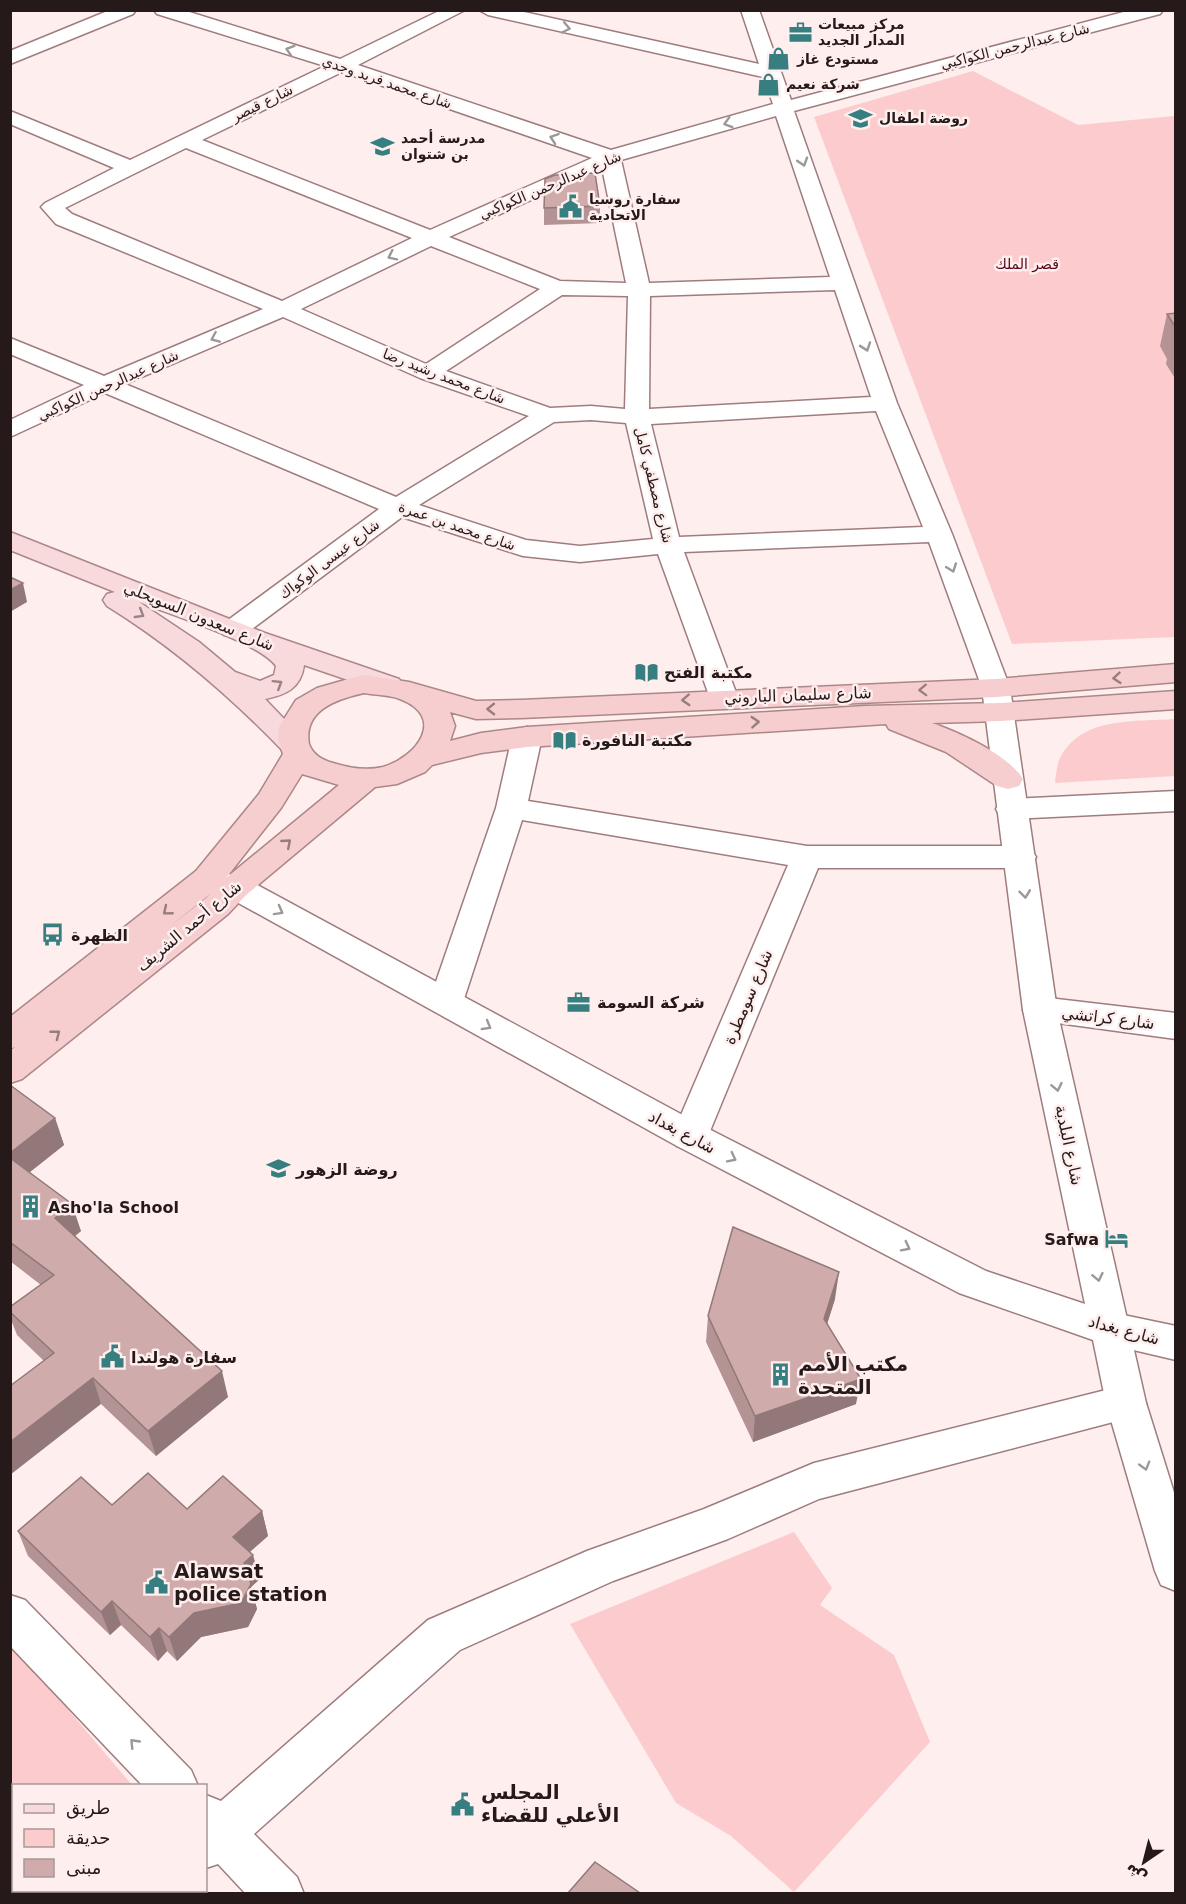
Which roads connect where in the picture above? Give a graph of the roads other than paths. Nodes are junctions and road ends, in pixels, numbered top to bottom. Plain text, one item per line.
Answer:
1 (127, 10) edge
2 (163, 10) edge
3 (456, 10) edge
4 (488, 10) edge
5 (750, 10) edge
6 (1154, 10) edge
7 (10, 58) edge
8 (340, 65) junction
9 (773, 73) junction
10 (785, 106) junction
11 (10, 117) edge
12 (184, 140) junction
13 (610, 157) junction
14 (130, 167) junction
15 (69, 197) joint
16 (432, 237) junction
17 (843, 283) junction
18 (557, 288) junction
19 (639, 290) junction
20 (283, 309) junction
21 (10, 345) edge
22 (428, 373) junction
23 (107, 383) junction
24 (885, 403) junction
25 (548, 415) junction
26 (638, 417) junction
27 (10, 430) edge
28 (398, 507) junction
29 (939, 534) junction
30 (10, 540) edge
31 (668, 545) junction
32 (10, 555) edge
33 (244, 634) junction
34 (1176, 673) edge
35 (225, 676) junction
36 (389, 685) junction
37 (422, 696) junction
38 (724, 698) junction
39 (998, 700) junction
40 (1176, 700) edge
41 (866, 715) junction
42 (527, 737) junction
43 (296, 749) junction
44 (426, 757) junction
45 (366, 779) junction
46 (1010, 794) junction
47 (1176, 801) edge
48 (510, 808) junction
49 (807, 857) junction
50 (1020, 857) junction
51 (221, 883) junction
52 (446, 1002) junction
53 (1040, 1010) junction
54 (1176, 1026) edge
55 (10, 1036) edge
56 (10, 1070) edge
57 (690, 1137) junction
58 (1109, 1329) junction
59 (1176, 1343) edge
60 (1126, 1402) junction
61 (1176, 1571) edge
62 (10, 1615) edge
63 (174, 1784) edge
64 (210, 1832) edge
65 (280, 1893) edge

1 - 7 street
8 -> 2 street, شارع محمد فريد وجدي
3 - 8 street, شارع قيصر
4 -> 9 street
5 - 9 street, شارع البلدية
6 - 10 street, شارع عبدالرحمن الكواكبي
8 - 12 street, شارع قيصر
13 -> 8 street, شارع محمد فريد وجدي
9 - 10 street, شارع البلدية
10 -> 13 street, شارع عبدالرحمن الكواكبي
10 -> 17 street, شارع البلدية
11 - 14 street
12 - 14 street, شارع قيصر
12 - 16 street
13 - 16 street, شارع عبدالرحمن الكواكبي
13 - 19 street, شارع مصطفي كامل
14 - 15 street, شارع قيصر
15 - 20 street, شارع محمد رشيد رضا
16 - 18 street
16 -> 20 street, شارع عبدالرحمن الكواكبي
17 - 19 street
17 -> 24 street, شارع البلدية
18 - 19 street
18 - 22 street
19 - 26 street, شارع مصطفي كامل
20 - 22 street, شارع محمد رشيد رضا
20 -> 23 street, شارع عبدالرحمن الكواكبي
21 - 23 street, شارع محمد بن عمرة
22 - 25 street, شارع محمد رشيد رضا
23 - 27 street, شارع عبدالرحمن الكواكبي
23 - 28 street, شارع محمد بن عمرة
24 - 26 street, شارع محمد رشيد رضا
24 - 29 street, شارع البلدية
25 - 26 street, شارع محمد رشيد رضا
25 - 28 street, شارع عيسى الوكواك
26 - 31 street, شارع مصطفي كامل
28 - 31 street, شارع محمد بن عمرة
28 - 33 street, شارع عيسى الوكواك
29 - 31 street, شارع محمد بن عمرة
29 -> 39 street, شارع البلدية
30 - 33 main road, شارع سعدون السويحلي
31 - 38 street, شارع مصطفي كامل
32 -> 35 main road, شارع سعدون السويحلي
35 -> 33 main road
33 - 36 main road, شارع سعدون السويحلي
34 -> 39 highway, شارع سليمان الباروني
35 - 43 main road, شارع سعدون السويحلي
36 - 37 highway
36 - 43 highway
38 -> 37 highway, شارع سليمان الباروني
37 - 44 highway
39 -> 38 highway, شارع سليمان الباروني
39 - 40 highway, شارع سليمان الباروني
39 - 41 highway, شارع سليمان الباروني
39 - 46 street, شارع البلدية
42 -> 41 highway, شارع سليمان الباروني
41 - 46 highway
42 - 44 highway, شارع سليمان الباروني
42 - 48 street
43 - 45 highway
43 - 51 highway, شارع أحمد الشريف
44 - 45 highway
51 -> 45 highway, شارع أحمد الشريف
46 - 47 street
46 - 50 street, شارع البلدية
48 - 49 street
48 - 52 street
49 - 50 street
49 - 57 street, شارع سومطرة
50 -> 53 street, شارع البلدية
51 -> 52 street, شارع بغداد
51 -> 55 highway, شارع أحمد الشريف
56 -> 51 highway, شارع أحمد الشريف
52 -> 57 street, شارع بغداد
53 - 54 street, شارع كراتشي
53 -> 58 street, شارع البلدية
57 -> 58 street, شارع بغداد
58 - 59 street, شارع بغداد
58 - 60 street, شارع البلدية
60 -> 61 street, شارع البلدية
60 - 64 street
63 -> 62 street
64 - 65 street

